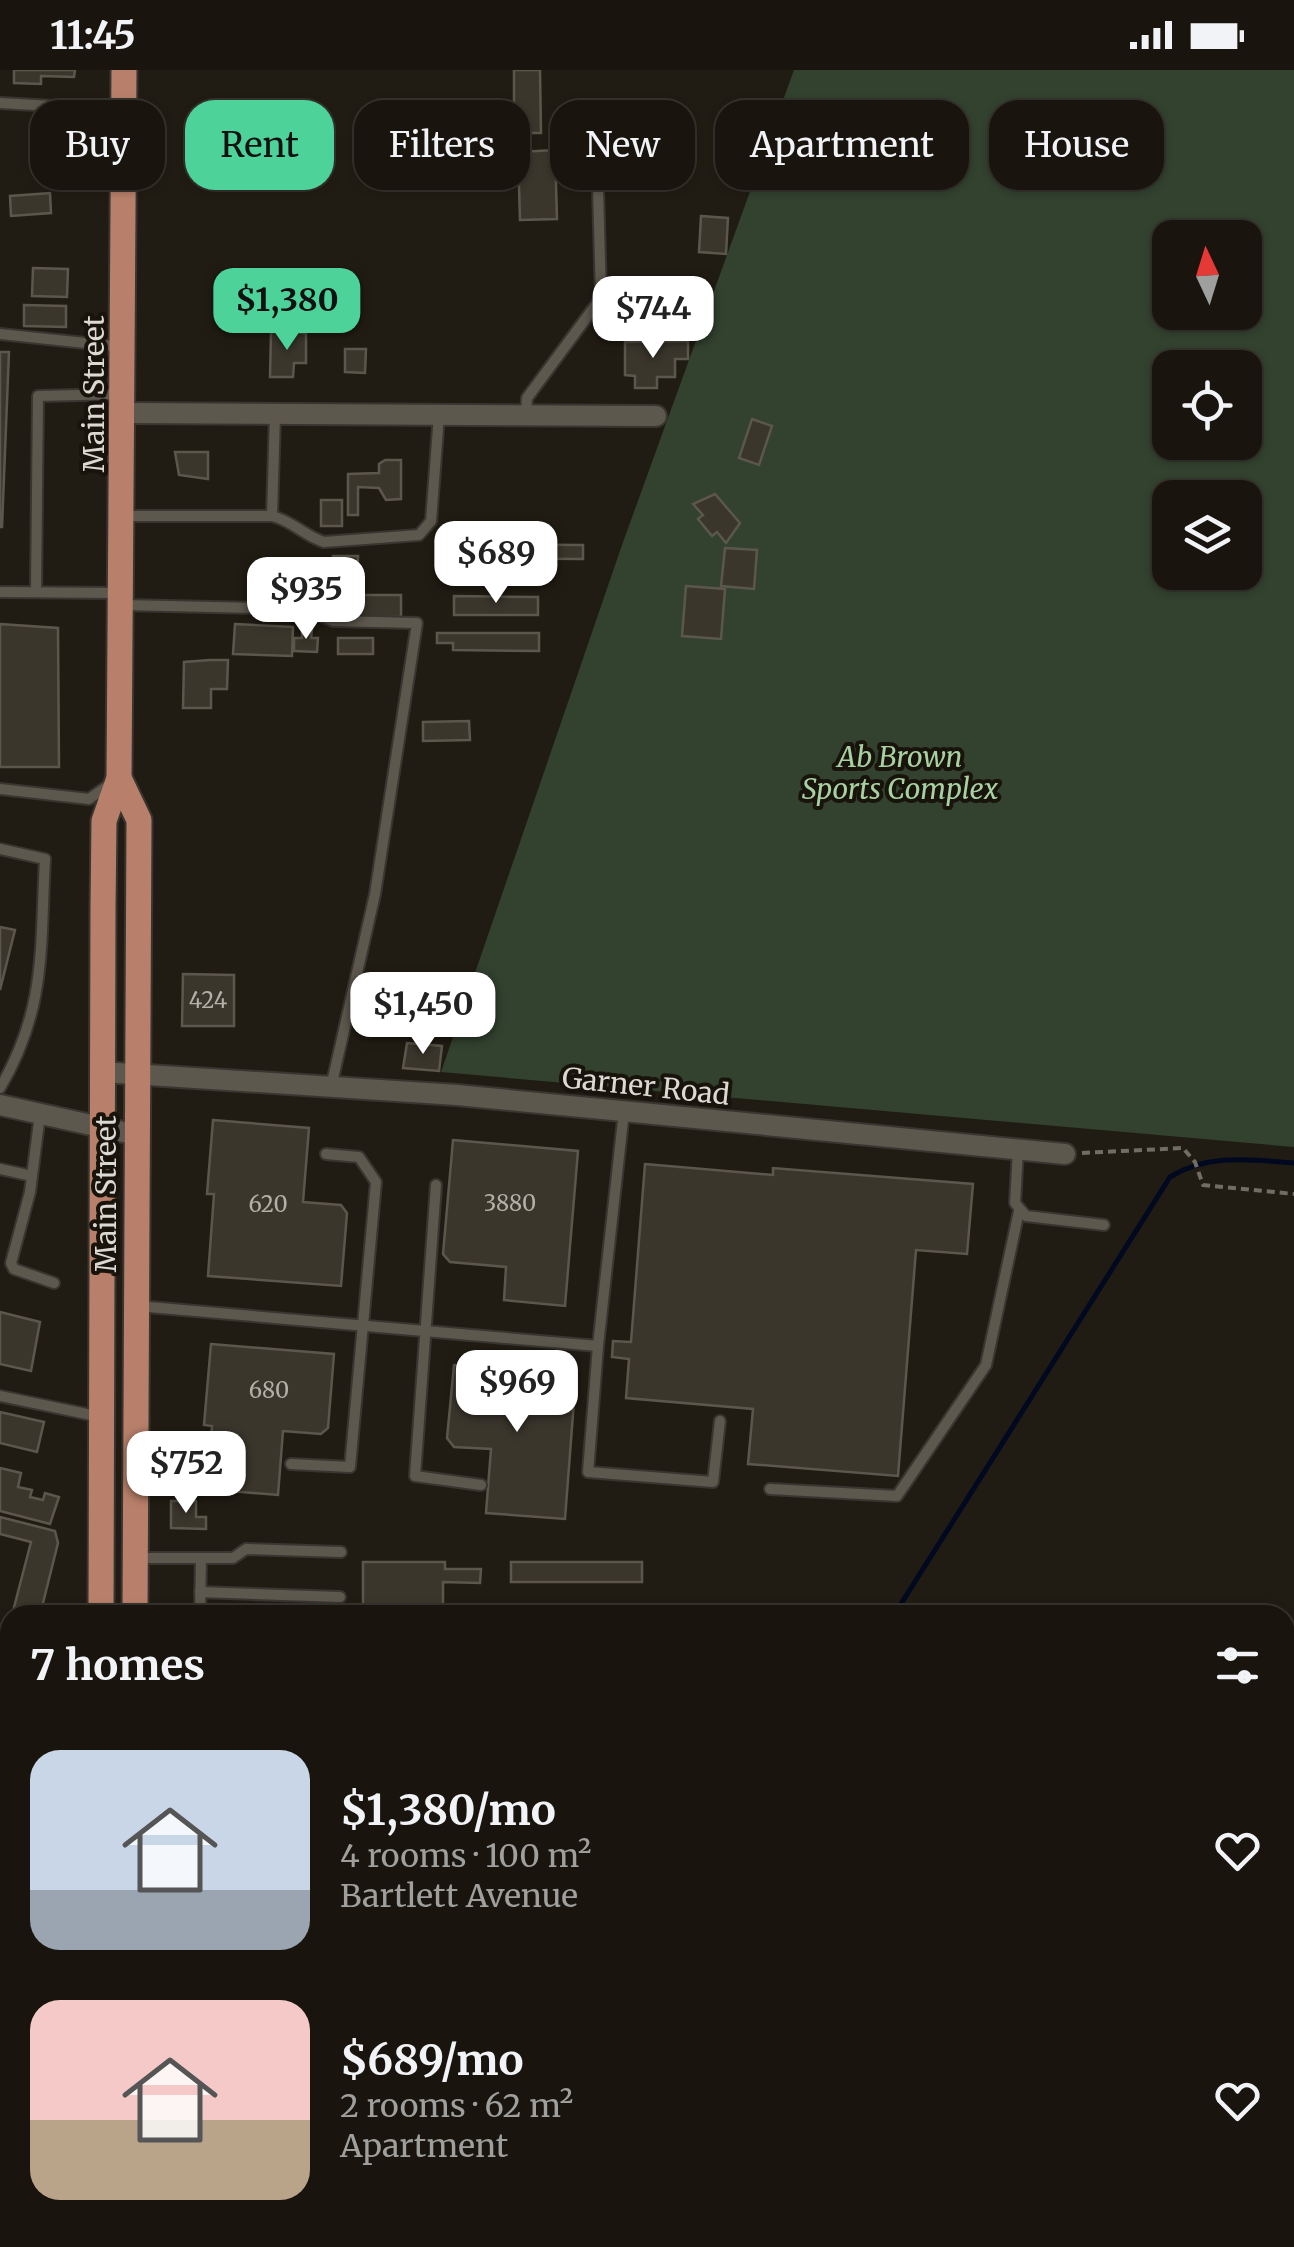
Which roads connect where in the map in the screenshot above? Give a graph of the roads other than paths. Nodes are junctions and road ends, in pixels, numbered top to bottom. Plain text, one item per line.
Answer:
1 (124, 70) edge
2 (124, 100) edge
3 (0, 104) edge
4 (30, 105) edge
5 (124, 190) edge
6 (599, 190) edge
7 (601, 298) junction
8 (663, 298) dead end
9 (0, 334) edge
10 (124, 347) junction
11 (124, 404) junction
12 (275, 414) junction
13 (439, 415) junction
14 (526, 415) junction
15 (656, 416) dead end
16 (124, 516) junction
17 (272, 516) junction
18 (0, 592) edge
19 (36, 592) junction
20 (123, 599) junction
21 (119, 778) junction
22 (0, 789) edge
23 (0, 849) edge
24 (102, 1072) junction
25 (137, 1074) junction
26 (331, 1087) junction
27 (0, 1088) edge
28 (0, 1104) edge
29 (624, 1111) junction
30 (40, 1114) junction
31 (103, 1130) junction
32 (137, 1135) junction
33 (1018, 1150) junction
34 (326, 1154) dead end
35 (1065, 1154) road end
36 (0, 1169) edge
37 (32, 1176) junction
38 (436, 1186) dead end
39 (1019, 1210) junction
40 (1104, 1225) dead end
41 (54, 1283) dead end
42 (136, 1306) junction
43 (362, 1326) junction
44 (425, 1331) junction
45 (598, 1346) junction
46 (0, 1396) edge
47 (102, 1417) junction
48 (720, 1421) dead end
49 (291, 1464) dead end
50 (481, 1485) dead end
51 (770, 1489) dead end
52 (342, 1552) dead end
53 (135, 1558) junction
54 (201, 1558) junction
55 (200, 1592) junction
56 (340, 1597) dead end
57 (101, 1605) edge
58 (135, 1605) edge
59 (200, 1605) edge

1 - 2 main road, Main Street
3 - 4 lane
5 - 10 main road, Main Street
6 - 7 lane
7 - 8 lane
7 - 14 lane
9 - 10 lane
10 - 11 main road, Main Street
11 - 12 street
11 - 16 main road, Main Street
11 - 19 lane
12 - 13 street
12 - 17 lane
13 - 14 street
13 - 17 lane
14 - 15 street
16 - 17 lane
16 - 20 main road, Main Street
18 - 19 lane
19 - 20 lane
20 - 21 main road, Main Street
20 - 26 lane
21 - 22 lane
21 - 24 main road, Main Street
21 - 25 main road, Main Street
23 - 27 lane
24 - 25 street, Garner Road
24 - 31 main road, Main Street
25 - 26 street, Garner Road
25 - 32 main road, Main Street
26 - 29 street, Garner Road
28 - 30 street
29 - 33 street, Garner Road
29 - 45 lane
30 - 31 street
30 - 37 lane
31 - 32 street
31 - 47 main road, Main Street
32 - 42 main road, Main Street
33 - 35 street, Garner Road
33 - 39 lane
34 - 43 lane
36 - 37 lane
37 - 41 lane
38 - 44 lane
39 - 40 lane
39 - 51 lane
42 - 43 lane
42 - 53 main road, Main Street
43 - 44 lane
43 - 49 lane
44 - 45 lane
44 - 50 lane
45 - 48 lane
46 - 47 lane
47 - 57 main road, Main Street
52 - 54 lane
53 - 54 lane
53 - 58 main road, Main Street
54 - 55 lane
55 - 56 lane
55 - 59 lane

